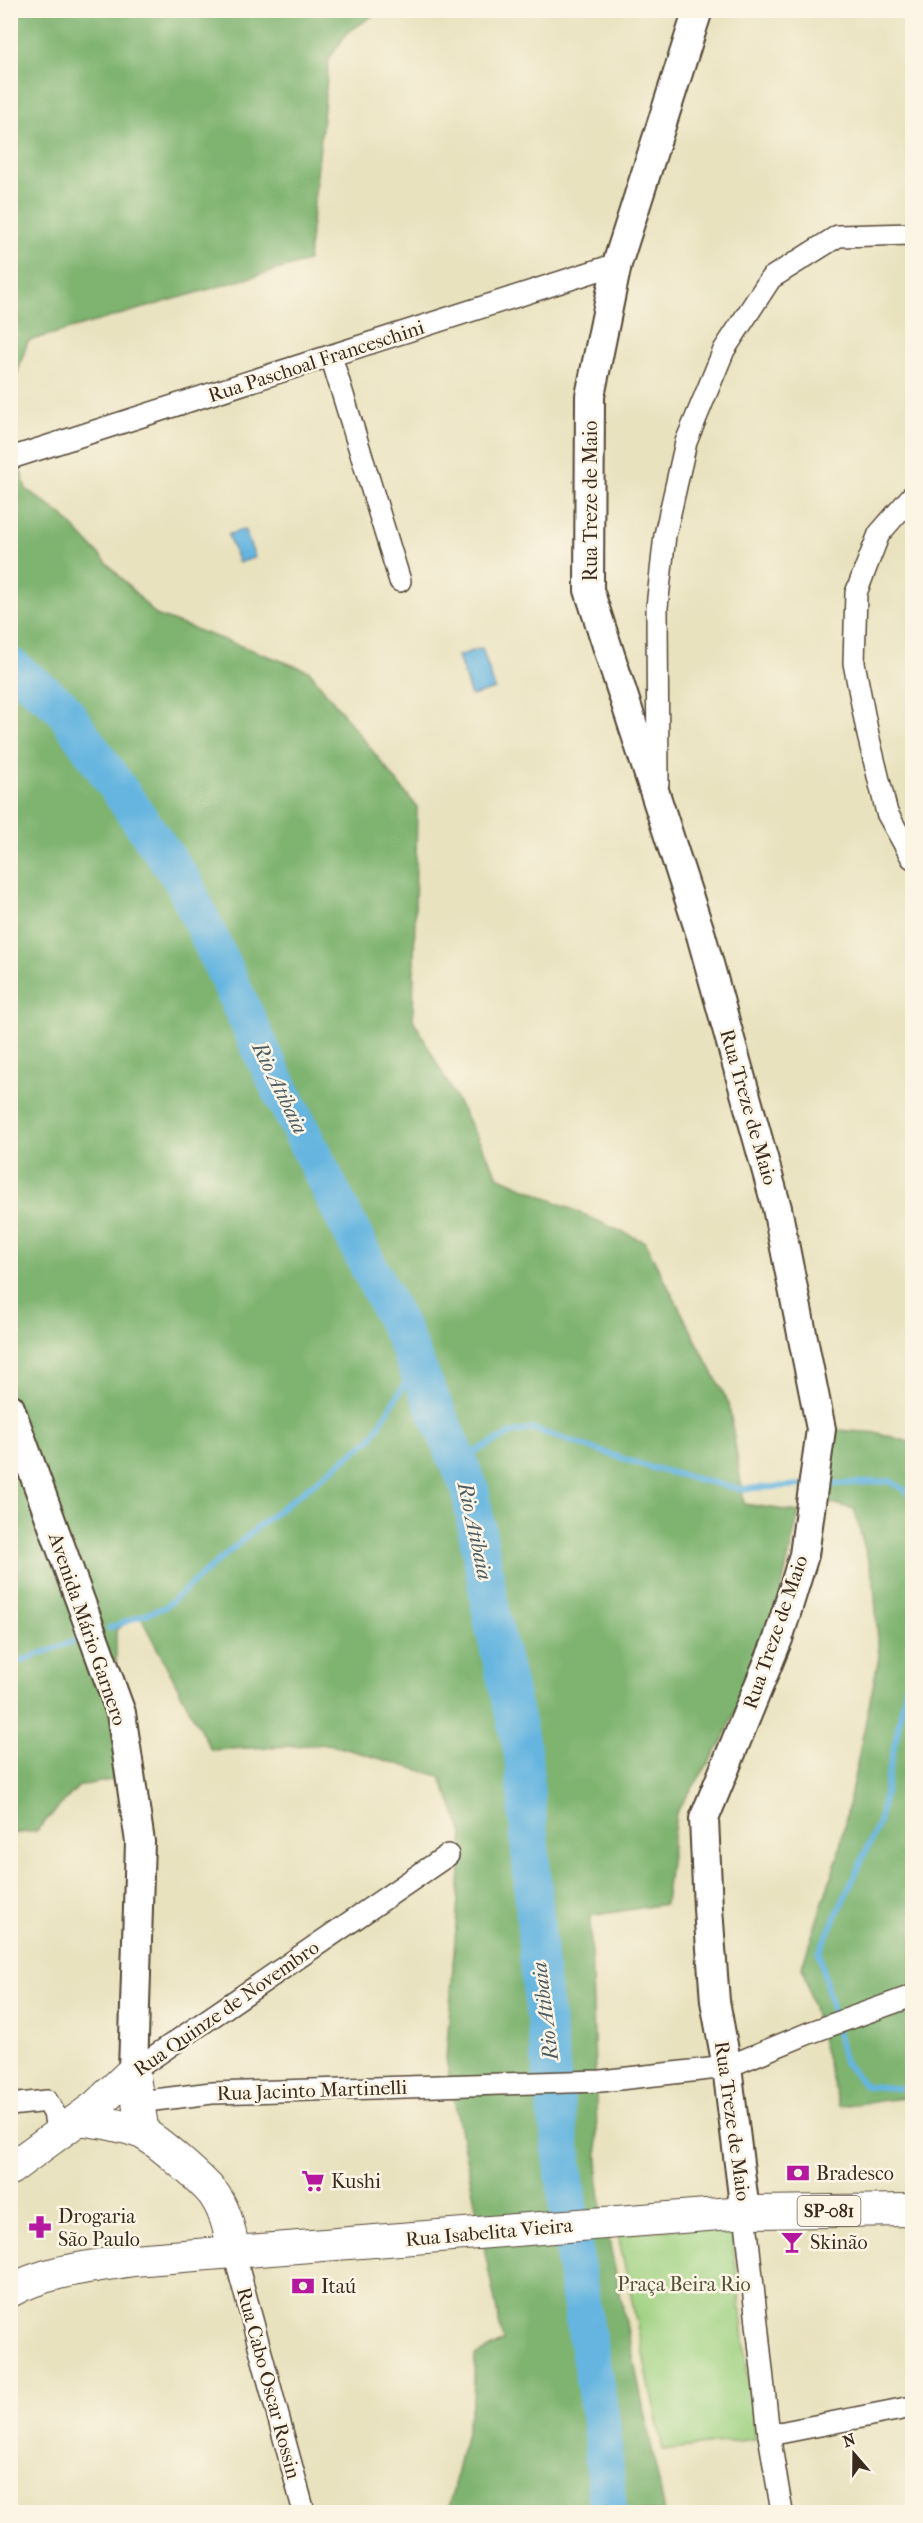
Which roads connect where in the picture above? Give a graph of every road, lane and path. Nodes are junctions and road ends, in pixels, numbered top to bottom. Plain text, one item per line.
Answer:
1 (698, 10) edge
2 (912, 234) edge
3 (617, 264) junction
4 (332, 356) junction
5 (14, 457) dead end
6 (912, 496) edge
7 (400, 581) dead end
8 (658, 802) junction
9 (912, 858) edge
10 (10, 1408) edge
11 (448, 1855) dead end
12 (912, 1996) edge
13 (727, 2067) junction
14 (133, 2071) junction
15 (138, 2102) junction
16 (10, 2105) edge
17 (69, 2127) junction
18 (143, 2133) junction
19 (10, 2169) edge
20 (912, 2210) edge
21 (745, 2212) junction
22 (234, 2253) junction
23 (10, 2291) edge
24 (912, 2407) edge
25 (769, 2435) junction
26 (304, 2512) edge
27 (782, 2512) edge

1 - 3 street, Rua Treze de Maio
2 - 8 street
3 - 4 street, Rua Paschoal Franceschini
3 - 8 street, Rua Treze de Maio
4 - 5 street, Rua Paschoal Franceschini
4 - 7 street
6 - 9 street
8 - 13 street, Rua Treze de Maio
10 - 14 street, Avenida Mário Garnero
11 - 14 street, Rua Quinze de Novembro
12 - 13 street, Rua Jacinto Martinelli
13 - 15 street, Rua Jacinto Martinelli
13 - 21 street, Rua Treze de Maio
14 - 15 main road
14 - 17 main road, Rua Quinze de Novembro
15 - 18 main road
16 - 17 street
17 - 18 main road
17 - 19 main road, Rua Quinze de Novembro
18 - 22 main road
20 - 21 main road, SP-081
21 - 22 main road, Rua Isabelita Vieira
21 - 25 street
22 - 23 main road, Rua Isabelita Vieira
22 - 26 street, Rua Cabo Oscar Rossin
24 - 25 street
25 - 27 street

